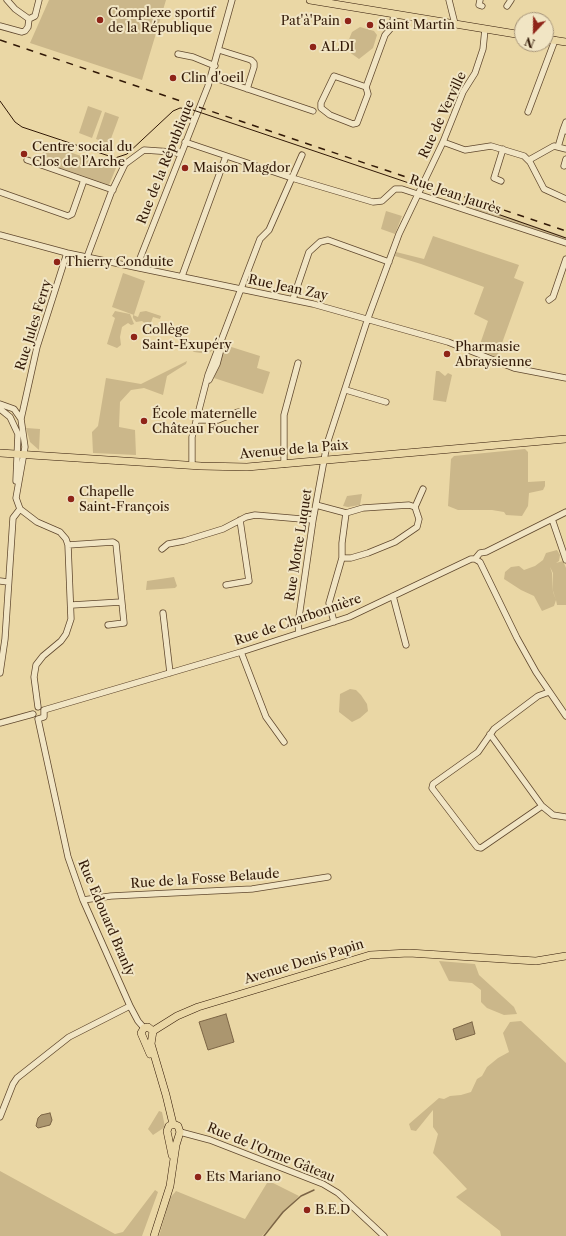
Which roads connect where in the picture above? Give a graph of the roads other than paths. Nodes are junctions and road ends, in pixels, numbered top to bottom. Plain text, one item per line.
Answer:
1 (7, 0) edge
2 (40, 0) edge
3 (232, 0) edge
4 (310, 0) edge
5 (449, 0) edge
6 (511, 0) edge
7 (507, 6) dead end
8 (394, 14) junction
9 (29, 19) junction
10 (455, 24) junction
11 (0, 26) edge
12 (485, 29) junction
13 (514, 34) edge
14 (555, 40) joint
15 (566, 42) edge
16 (219, 50) junction
17 (178, 54) dead end
18 (215, 66) junction
19 (212, 77) junction
20 (366, 87) junction
21 (247, 88) junction
22 (313, 111) dead end
23 (528, 112) dead end
24 (566, 122) edge
25 (565, 130) edge
26 (185, 142) junction
27 (443, 142) junction
28 (558, 146) junction
29 (566, 149) edge
30 (502, 150) junction
31 (181, 154) junction
32 (302, 155) dead end
33 (226, 156) junction
34 (566, 159) edge
35 (27, 160) dead end
36 (529, 160) junction
37 (564, 166) dead end
38 (292, 178) junction
39 (84, 180) junction
40 (501, 181) dead end
41 (113, 190) junction
42 (0, 192) edge
43 (417, 194) junction
44 (566, 199) edge
45 (0, 235) edge
46 (566, 243) edge
47 (67, 253) junction
48 (87, 257) junction
49 (566, 259) edge
50 (389, 262) junction
51 (138, 266) junction
52 (182, 276) junction
53 (241, 289) junction
54 (293, 299) junction
55 (549, 300) dead end
56 (368, 318) junction
57 (298, 363) dead end
58 (566, 378) edge
59 (346, 390) junction
60 (386, 402) dead end
61 (0, 404) edge
62 (24, 404) junction
63 (0, 409) edge
64 (17, 412) junction
65 (238, 412) dead end
66 (21, 419) junction
67 (11, 420) junction
68 (196, 420) junction
69 (566, 439) edge
70 (0, 453) edge
71 (21, 454) junction
72 (324, 460) junction
73 (284, 464) junction
74 (192, 465) junction
75 (423, 489) dead end
76 (316, 505) junction
77 (415, 507) junction
78 (19, 510) junction
79 (566, 512) edge
80 (346, 513) junction
81 (552, 519) junction
82 (240, 520) junction
83 (313, 520) junction
84 (68, 545) junction
85 (162, 549) dead end
86 (342, 558) junction
87 (475, 559) junction
88 (566, 560) edge
89 (0, 581) edge
90 (8, 582) junction
91 (226, 585) dead end
92 (393, 596) junction
93 (121, 602) junction
94 (72, 605) junction
95 (163, 613) dead end
96 (334, 622) junction
97 (108, 626) dead end
98 (299, 633) junction
99 (2, 638) edge
100 (406, 645) dead end
101 (241, 652) junction
102 (0, 673) edge
103 (170, 673) junction
104 (549, 692) junction
105 (38, 707) junction
106 (44, 710) junction
107 (33, 714) junction
108 (566, 716) edge
109 (38, 719) junction
110 (0, 723) edge
111 (490, 734) junction
112 (284, 742) dead end
113 (542, 806) junction
114 (566, 817) edge
115 (328, 877) dead end
116 (83, 900) junction
117 (566, 956) edge
118 (130, 1006) junction
119 (144, 1028) junction
120 (153, 1034) junction
121 (143, 1038) junction
122 (159, 1072) junction
123 (0, 1117) edge
124 (172, 1124) junction
125 (180, 1133) junction
126 (168, 1135) junction
127 (149, 1236) edge
128 (154, 1236) edge
129 (384, 1236) edge

1 - 9 street
2 - 9 street
3 - 16 street, Rue de la République
4 - 8 main road
5 - 10 street
6 - 7 street
8 - 10 main road
8 - 20 street
9 - 11 street
10 - 12 main road
12 - 13 main road
12 - 27 street, Rue de Verville
14 - 15 main road
14 - 23 street
16 - 18 street, Rue de la République
16 - 21 street
17 - 18 street
18 - 19 street, Rue de la République
19 - 21 street
19 - 26 street, Rue de la République
20 - 20 street
21 - 22 street
24 - 25 street
25 - 28 street
26 - 31 street, Rue de la République
26 - 33 street, Rue Jean Jaurès
27 - 30 street
27 - 43 street, Rue de Verville
28 - 29 street
28 - 36 street
30 - 36 street
30 - 40 street
31 - 41 street
31 - 51 street, Rue de la République
32 - 38 street
33 - 38 street, Rue Jean Jaurès
33 - 52 street
34 - 37 street
35 - 39 street
36 - 44 street
38 - 43 street, Rue Jean Jaurès
38 - 53 street
39 - 41 street
39 - 42 street
41 - 48 street
43 - 46 street, Rue Jean Jaurès
43 - 50 street, Rue de Verville
45 - 47 street, Rue Jean Zay
47 - 48 street, Rue Jean Zay
47 - 62 street, Rue Jules Ferry
48 - 51 street, Rue Jean Zay
49 - 55 street
50 - 54 street
50 - 56 street, Rue de Verville
51 - 52 street, Rue Jean Zay
52 - 53 street, Rue Jean Zay
53 - 54 street, Rue Jean Zay
53 - 68 street
54 - 56 street, Rue Jean Zay
56 - 58 street, Rue Jean Zay
56 - 59 street, Rue de Verville
57 - 73 street
59 - 60 street
59 - 72 street, Rue Motte Luquet
61 - 64 street
62 - 64 street, Rue Jules Ferry
62 - 66 street, Rue Jules Ferry
63 - 67 street
64 - 66 street
64 - 67 street, Rue Jules Ferry
65 - 68 street
66 - 71 street
67 - 71 street
68 - 74 street
69 - 72 main road, Avenue de la Paix
70 - 71 main road, Avenue de la Paix
71 - 74 main road, Avenue de la Paix
71 - 78 street
72 - 73 main road, Avenue de la Paix
72 - 76 street, Rue Motte Luquet
73 - 74 main road, Avenue de la Paix
75 - 77 street
76 - 80 street
76 - 83 street, Rue Motte Luquet
77 - 80 street
77 - 86 street
78 - 84 street
78 - 90 street
79 - 81 street, Rue de Charbonnière
80 - 86 street
81 - 87 street, Rue de Charbonnière
81 - 88 street
82 - 83 street
82 - 85 street
82 - 91 street
83 - 98 street, Rue Motte Luquet
84 - 93 street
84 - 94 street
86 - 96 street
87 - 92 street, Rue de Charbonnière
87 - 104 street
89 - 90 street
90 - 99 street
92 - 96 street, Rue de Charbonnière
92 - 100 street
93 - 94 street
93 - 97 street
94 - 105 street
95 - 103 street
96 - 98 street, Rue de Charbonnière
98 - 101 street, Rue de Charbonnière
99 - 102 street
101 - 103 street, Rue de Charbonnière
101 - 112 street
103 - 106 street, Rue de Charbonnière
104 - 108 street
104 - 111 street
105 - 106 street
105 - 107 street
106 - 109 street
107 - 109 street
107 - 110 street
109 - 116 street, Rue Edouard Branly
111 - 113 street
111 - 113 street
113 - 114 street
115 - 116 street, Rue de la Fosse Belaude
116 - 118 street, Rue Edouard Branly
117 - 120 main road, Avenue Denis Papin
118 - 119 street, Rue Edouard Branly
118 - 123 street
119 - 120 main road
119 - 121 main road
120 - 121 main road
120 - 122 main road
121 - 122 main road
122 - 124 main road
124 - 125 main road
124 - 126 main road
125 - 126 main road
125 - 128 main road
125 - 129 street, Rue de l'Orme Gâteau
126 - 127 main road

